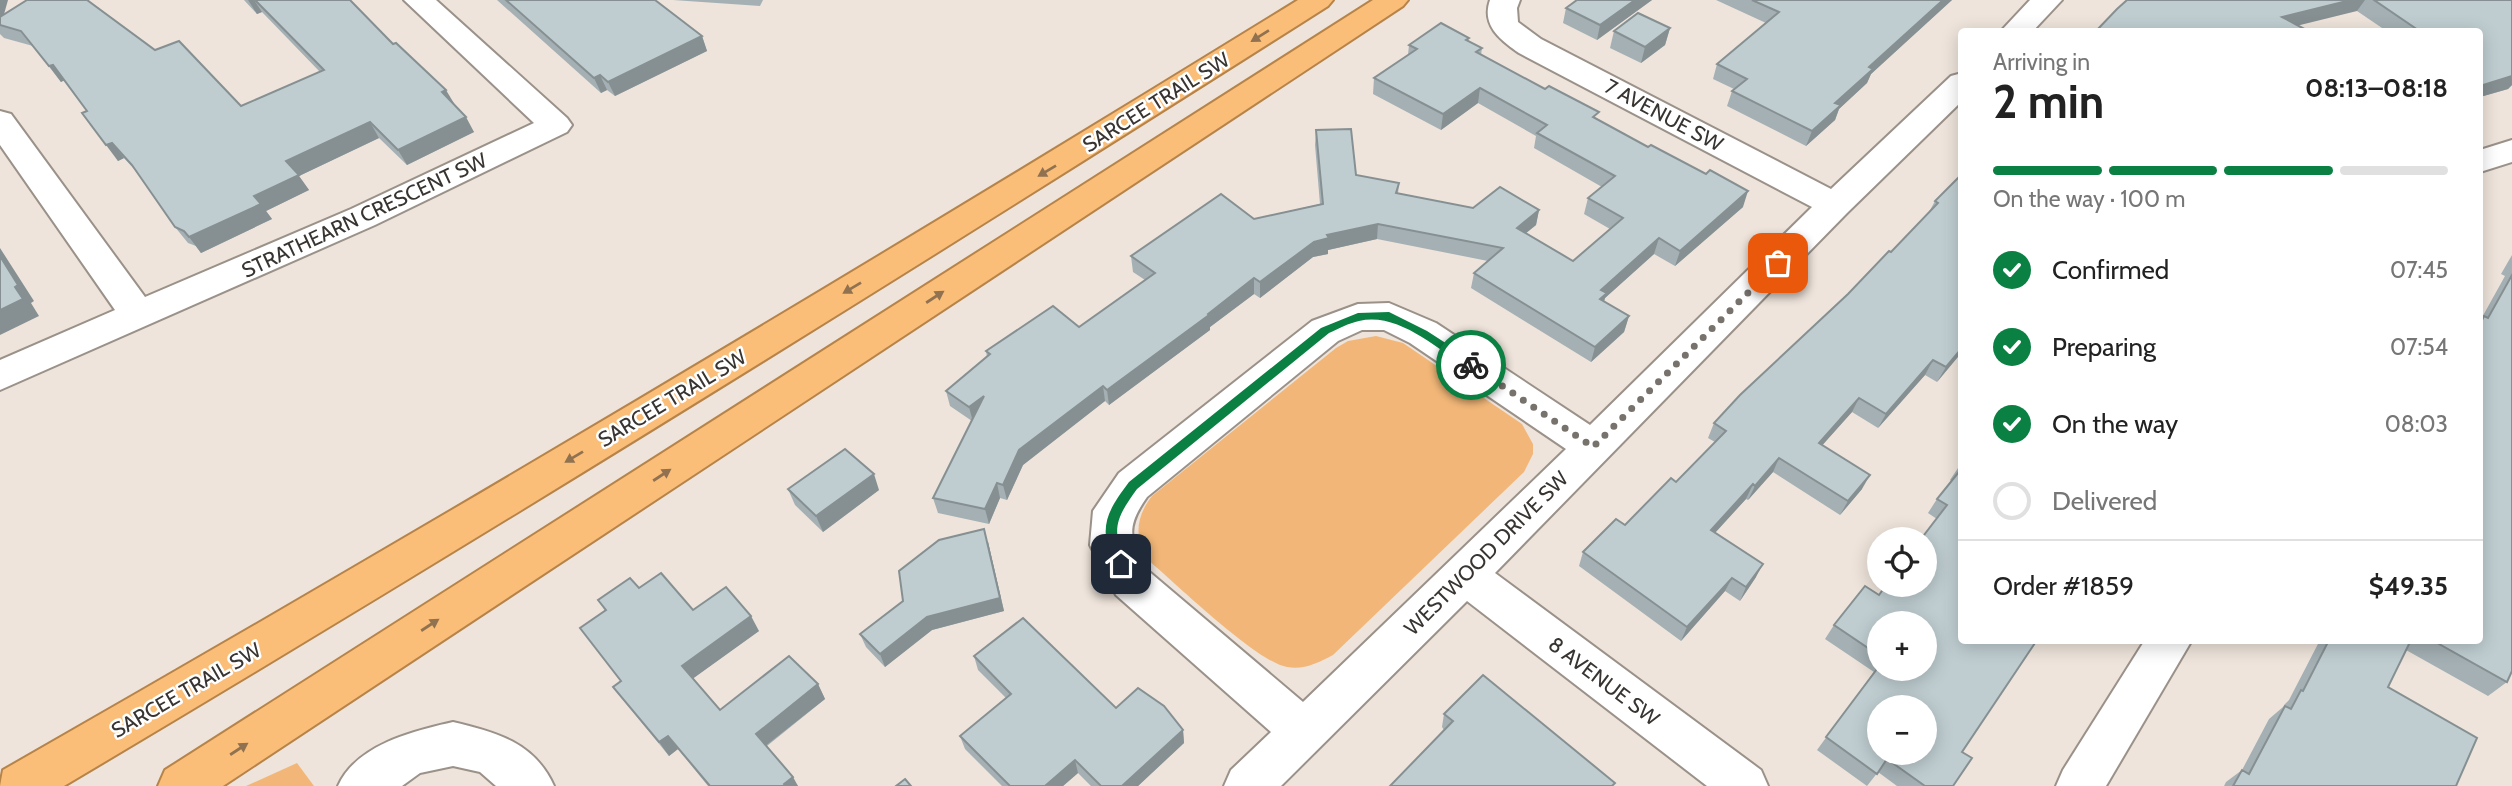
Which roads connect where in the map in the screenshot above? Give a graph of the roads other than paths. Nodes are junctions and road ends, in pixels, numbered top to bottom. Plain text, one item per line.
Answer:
1 (419, 0) edge
2 (1318, 0) edge
3 (1393, 0) edge
4 (2047, 0) edge
5 (1503, 9) edge
6 (2019, 28) edge
7 (1958, 87) edge
8 (0, 121) edge
9 (2512, 151) edge
10 (2483, 160) edge
11 (1835, 205) junction
12 (137, 314) junction
13 (0, 376) edge
14 (1593, 447) junction
15 (1465, 575) junction
16 (2169, 644) edge
17 (238, 660) junction
18 (1303, 730) junction
19 (0, 777) edge
20 (20, 786) edge
21 (182, 786) edge
22 (362, 786) edge
23 (530, 786) edge
24 (1248, 786) edge
25 (1744, 786) edge
26 (2080, 786) edge

1 - 12 street, STRATHEARN CRESCENT SW
2 -> 17 highway, SARCEE TRAIL SW
21 -> 3 highway, SARCEE TRAIL SW
4 - 6 street
5 - 11 street, 7 AVENUE SW
7 - 11 street, WESTWOOD DRIVE SW
8 - 12 street
9 - 10 street
11 - 14 street, WESTWOOD DRIVE SW
12 - 13 street, STRATHEARN CRESCENT SW
14 - 15 street, WESTWOOD DRIVE SW
14 - 18 street
15 - 18 street, WESTWOOD DRIVE SW
15 - 25 street, 8 AVENUE SW
16 - 26 street
17 - 19 highway
17 - 20 highway, SARCEE TRAIL SW
18 - 24 street, WESTWOOD DRIVE SW
22 - 23 street

